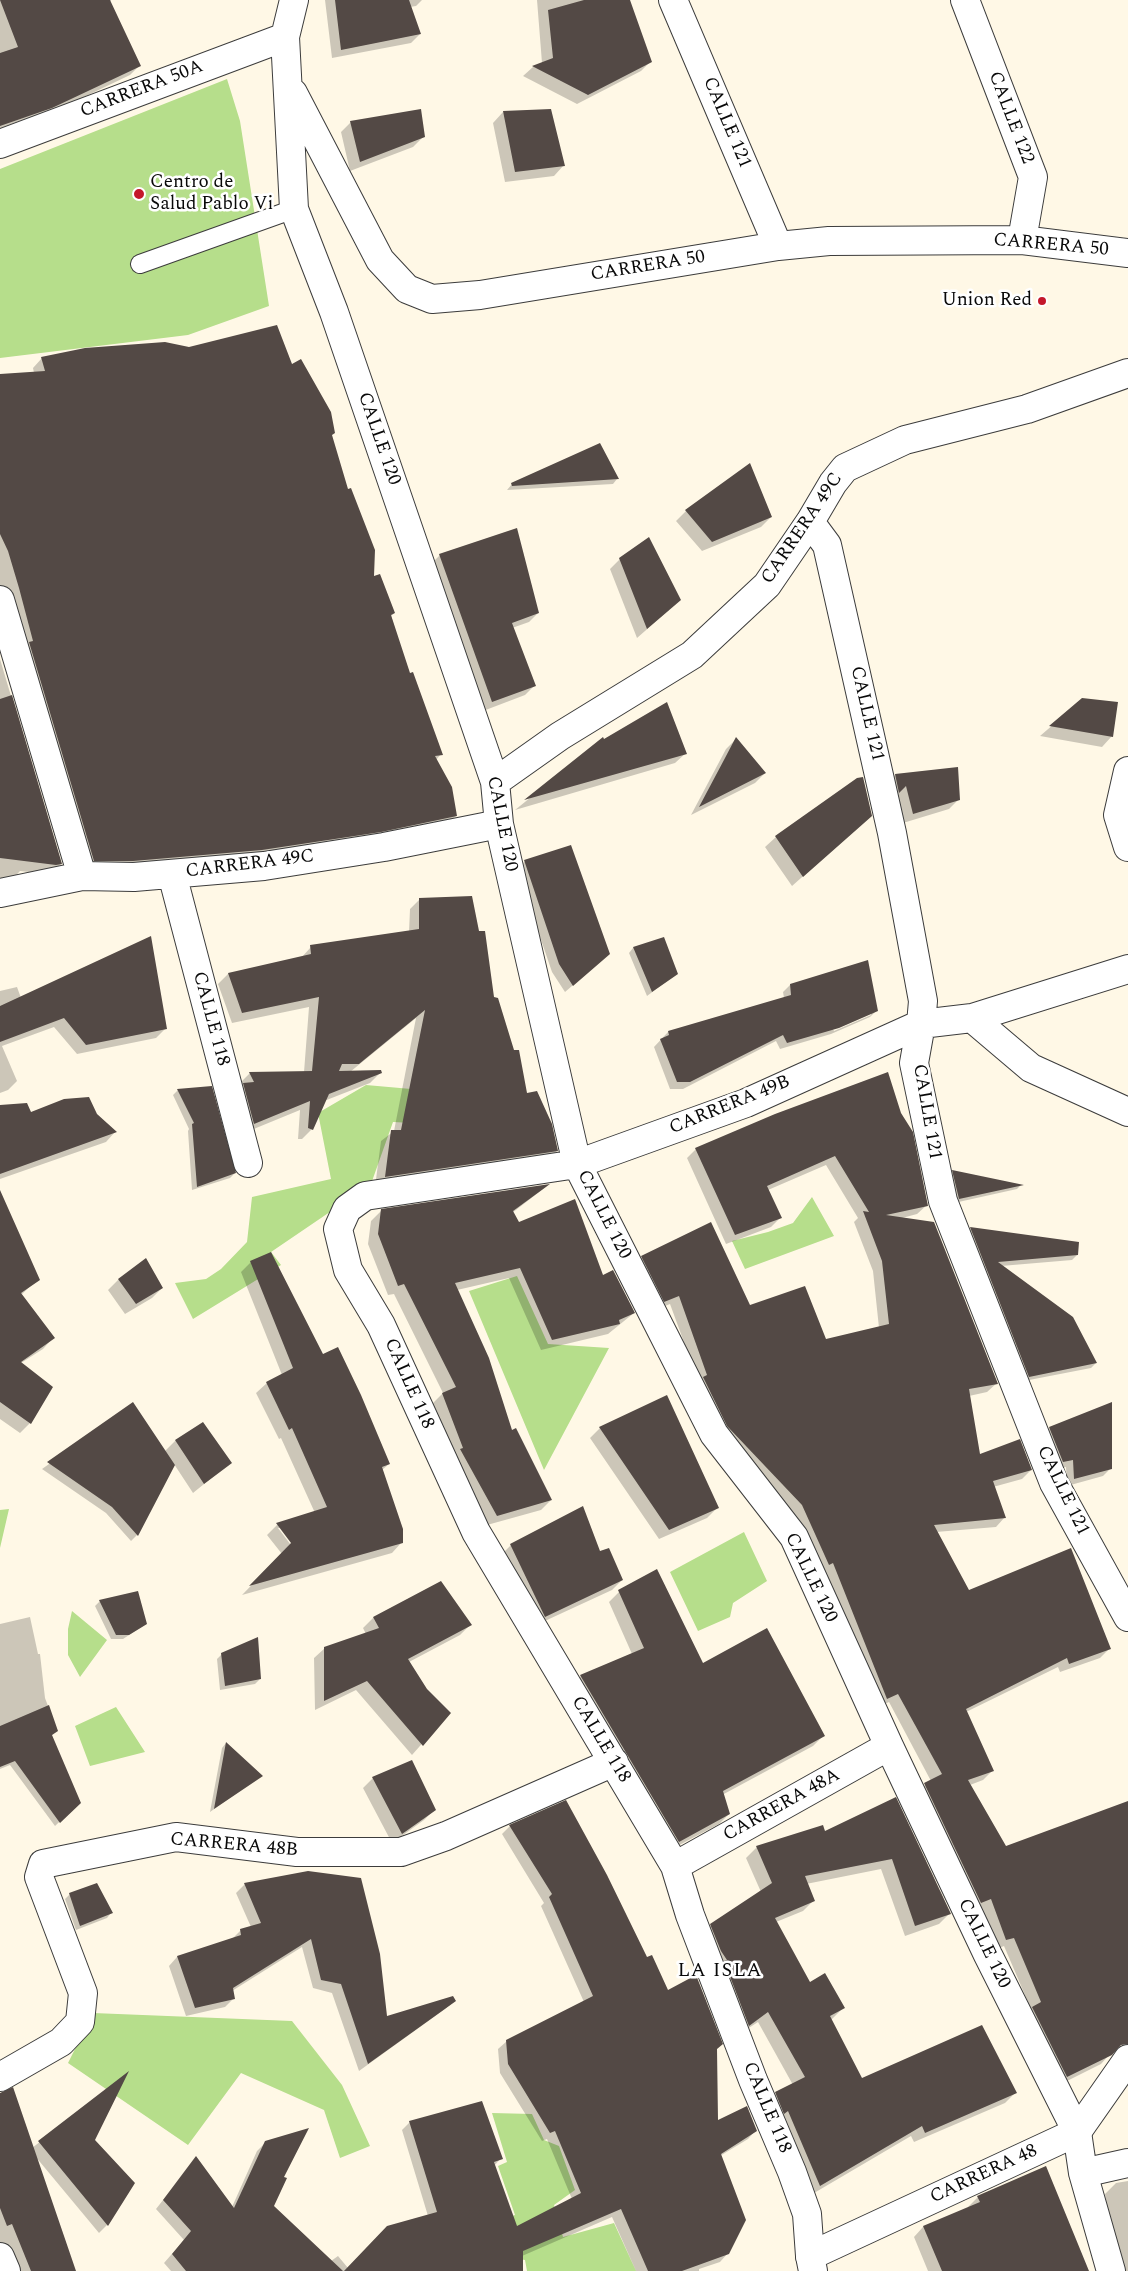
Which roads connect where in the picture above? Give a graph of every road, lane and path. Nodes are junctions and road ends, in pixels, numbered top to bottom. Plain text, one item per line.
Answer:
1 (294, 0) edge
2 (673, 0) edge
3 (965, 0) edge
4 (285, 37) junction
5 (288, 85) junction
6 (0, 144) edge
7 (294, 209) junction
8 (1022, 240) junction
9 (778, 246) junction
10 (1128, 253) edge
11 (140, 264) dead end
12 (1128, 373) edge
13 (810, 522) junction
14 (0, 600) edge
15 (1128, 771) edge
16 (495, 782) junction
17 (499, 824) junction
18 (1128, 848) edge
19 (172, 874) junction
20 (82, 876) junction
21 (0, 893) edge
22 (1128, 969) edge
23 (972, 1018) junction
24 (921, 1024) junction
25 (1128, 1112) edge
26 (248, 1163) dead end
27 (577, 1164) junction
28 (338, 1229) joint
29 (1128, 1617) edge
30 (889, 1746) junction
31 (614, 1762) junction
32 (675, 1866) junction
33 (1128, 2059) edge
34 (0, 2077) edge
35 (1077, 2132) junction
36 (1128, 2163) edge
37 (1083, 2172) junction
38 (0, 2257) edge
39 (811, 2264) edge
40 (6, 2271) edge
41 (1111, 2271) edge

1 - 4 street, CALLE 120
2 - 9 street, CALLE 121
3 - 8 street, CALLE 122
4 - 5 street, CALLE 120
4 - 6 street, CARRERA 50A
5 - 7 street, CALLE 120
5 - 9 street, CARRERA 50
7 - 11 lane
7 - 16 street, CALLE 120
8 - 9 street, CARRERA 50
8 - 10 street, CARRERA 50
12 - 13 street, CARRERA 49C
13 - 16 street, CARRERA 49C
13 - 24 street, CALLE 121
14 - 20 street
15 - 18 street
16 - 17 street, CALLE 120
17 - 19 street, CARRERA 49C
17 - 27 street, CALLE 120
19 - 20 street, CARRERA 49C
19 - 26 street, CALLE 118
20 - 21 street, CARRERA 49C
22 - 23 street, CARRERA 49B
23 - 24 street, CARRERA 49B
23 - 25 street
24 - 27 street, CARRERA 49B
24 - 29 street, CALLE 121
27 - 28 street, CARRERA 49B
27 - 30 street, CALLE 120
28 - 31 street, CALLE 118
30 - 32 street, CARRERA 48A
30 - 35 street, CALLE 120
31 - 32 street, CALLE 118
31 - 34 street, CARRERA 48B
32 - 39 street, CALLE 118
33 - 35 street
35 - 37 street, CALLE 120
35 - 39 street, CARRERA 48
36 - 37 street
37 - 41 street, CALLE 120
38 - 40 street

